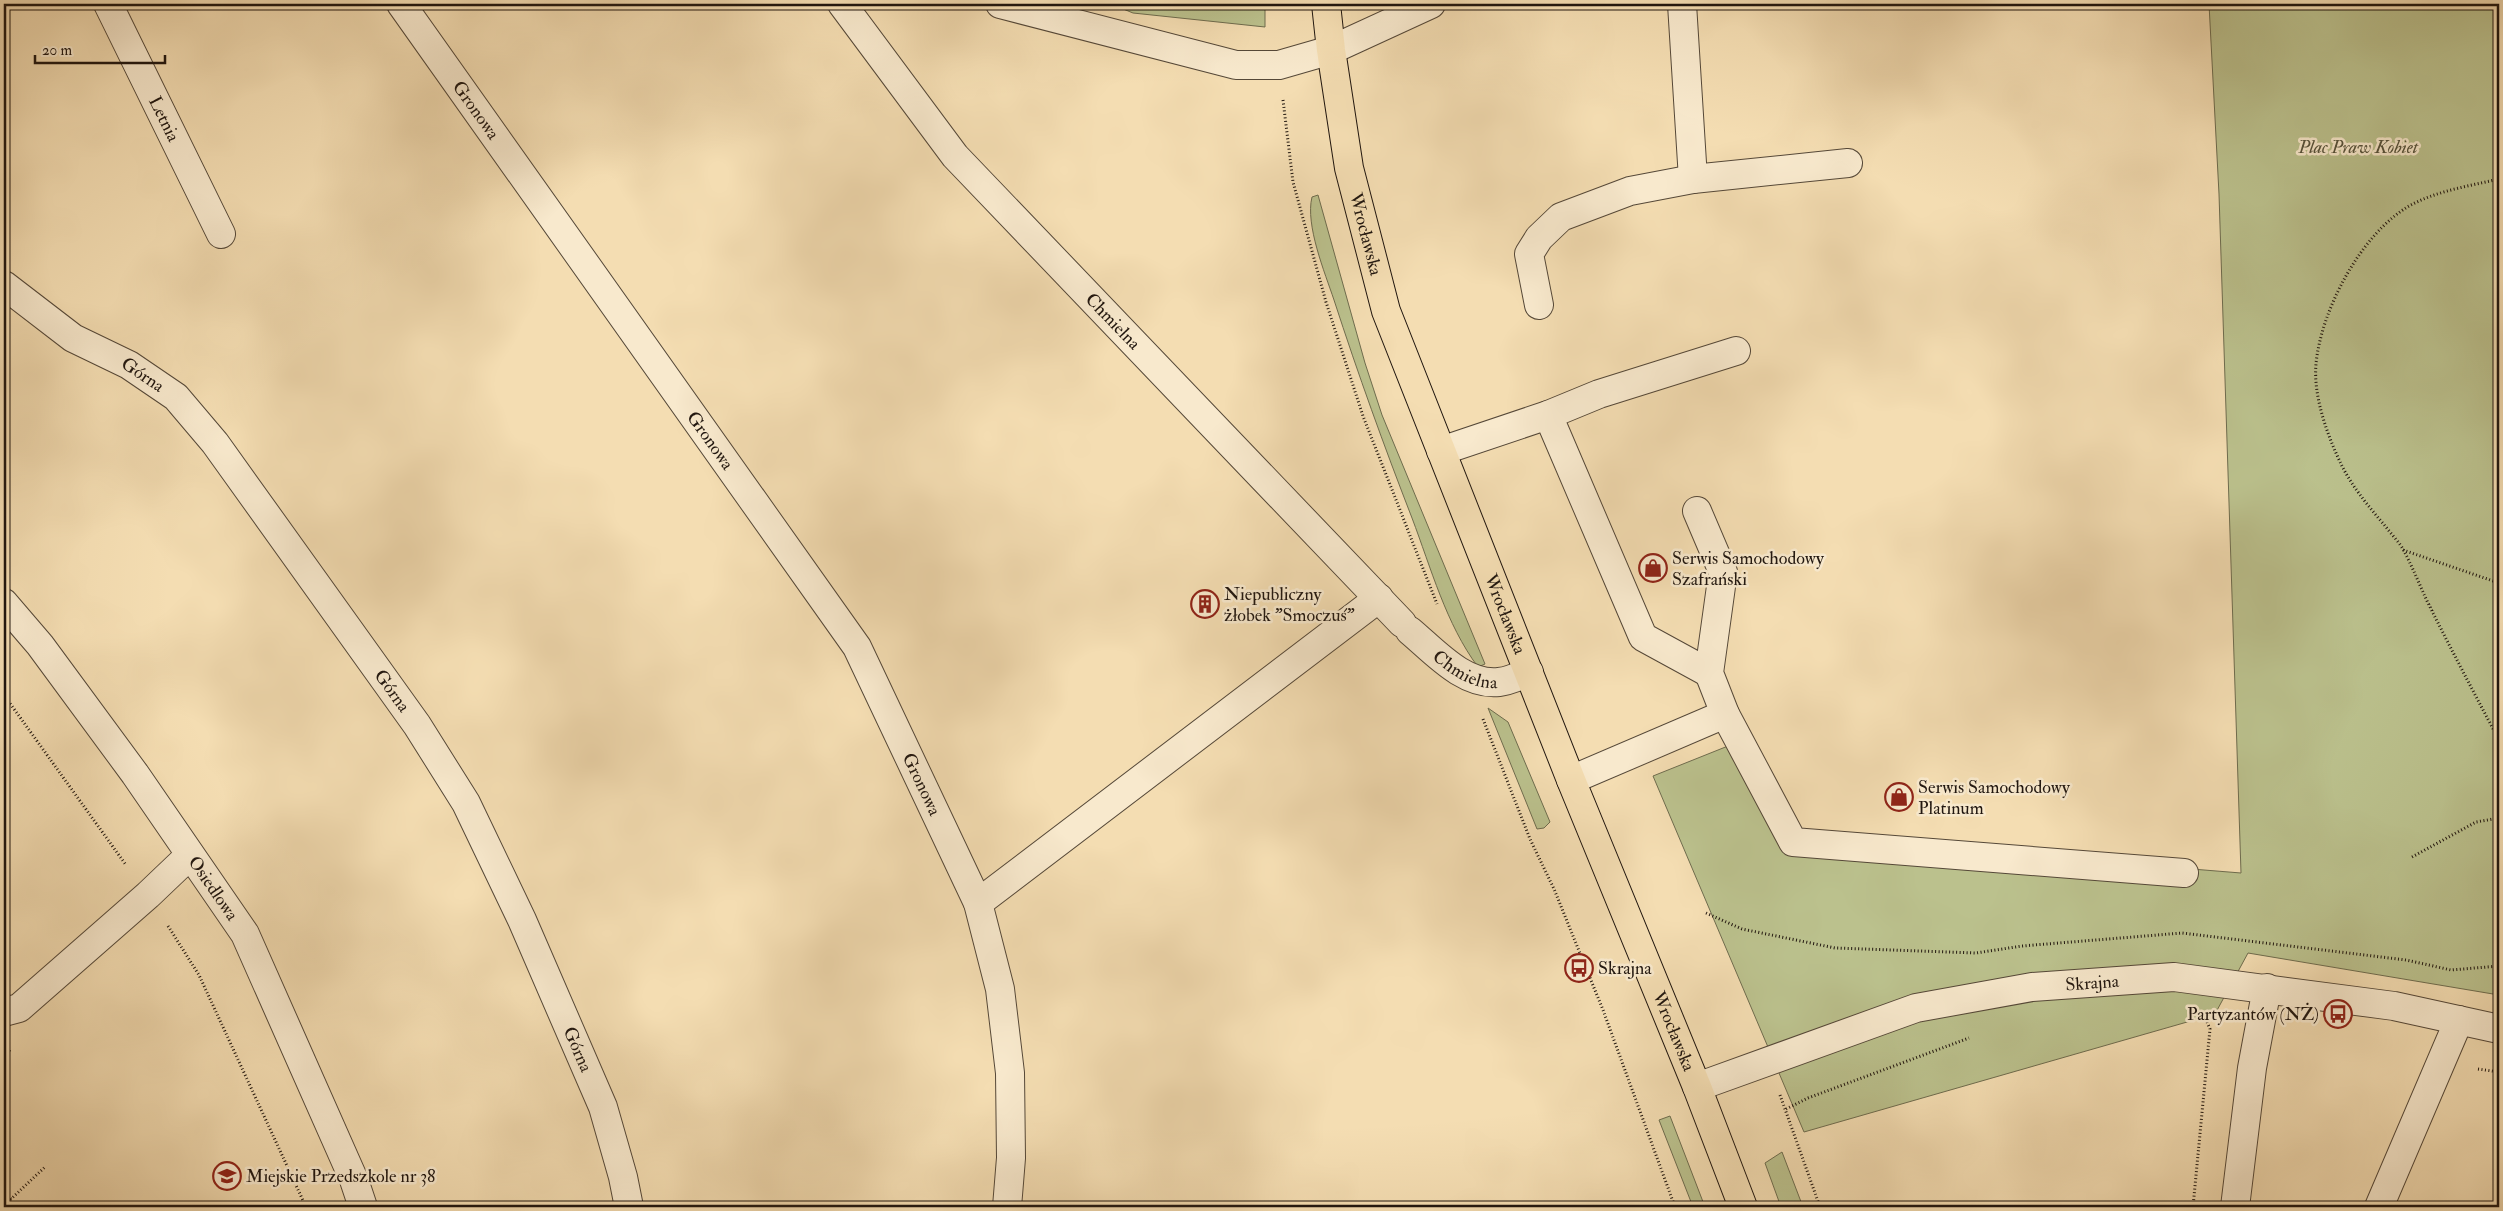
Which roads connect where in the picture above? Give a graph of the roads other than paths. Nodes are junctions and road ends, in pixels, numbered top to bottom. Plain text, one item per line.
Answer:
1 (108, 4) edge
2 (401, 4) edge
3 (842, 4) edge
4 (1000, 4) edge
5 (1326, 4) edge
6 (1431, 4) edge
7 (1682, 4) edge
8 (1331, 50) junction
9 (1848, 163) dead end
10 (1693, 179) junction
11 (221, 234) dead end
12 (4, 285) edge
13 (1539, 305) dead end
14 (1736, 351) dead end
15 (1548, 415) junction
16 (1441, 451) junction
17 (1697, 511) dead end
18 (1379, 598) junction
19 (4, 603) edge
20 (1529, 672) junction
21 (1709, 673) junction
22 (1725, 714) junction
23 (1571, 780) junction
24 (190, 855) junction
25 (2184, 873) dead end
26 (978, 903) junction
27 (2267, 988) junction
28 (4, 1012) edge
29 (2459, 1020) junction
30 (2499, 1029) edge
31 (1697, 1087) junction
32 (363, 1207) edge
33 (629, 1207) edge
34 (1007, 1207) edge
35 (1743, 1207) edge
36 (2235, 1207) edge
37 (2378, 1207) edge

1 - 11 street, Letnia
2 - 26 street, Gronowa
3 - 18 street, Chmielna
4 - 8 street
5 - 8 main road, Wrocławska
6 - 8 street
7 - 10 street
8 - 16 main road, Wrocławska
9 - 10 street
10 - 13 street
12 - 33 street, Górna
14 - 15 street
15 - 16 street
15 - 21 street
16 - 20 main road, Wrocławska
17 - 21 street
18 - 20 street, Chmielna
18 - 26 street
19 - 24 street, Osiedlowa
20 - 23 main road, Wrocławska
21 - 22 street
22 - 23 street
22 - 25 street
23 - 31 main road, Wrocławska
24 - 28 street
24 - 32 street, Osiedlowa
26 - 34 street, Gronowa
27 - 29 street, Skrajna
27 - 31 street, Skrajna
27 - 36 street
29 - 30 street, Skrajna
29 - 37 street
31 - 35 main road, Wrocławska

